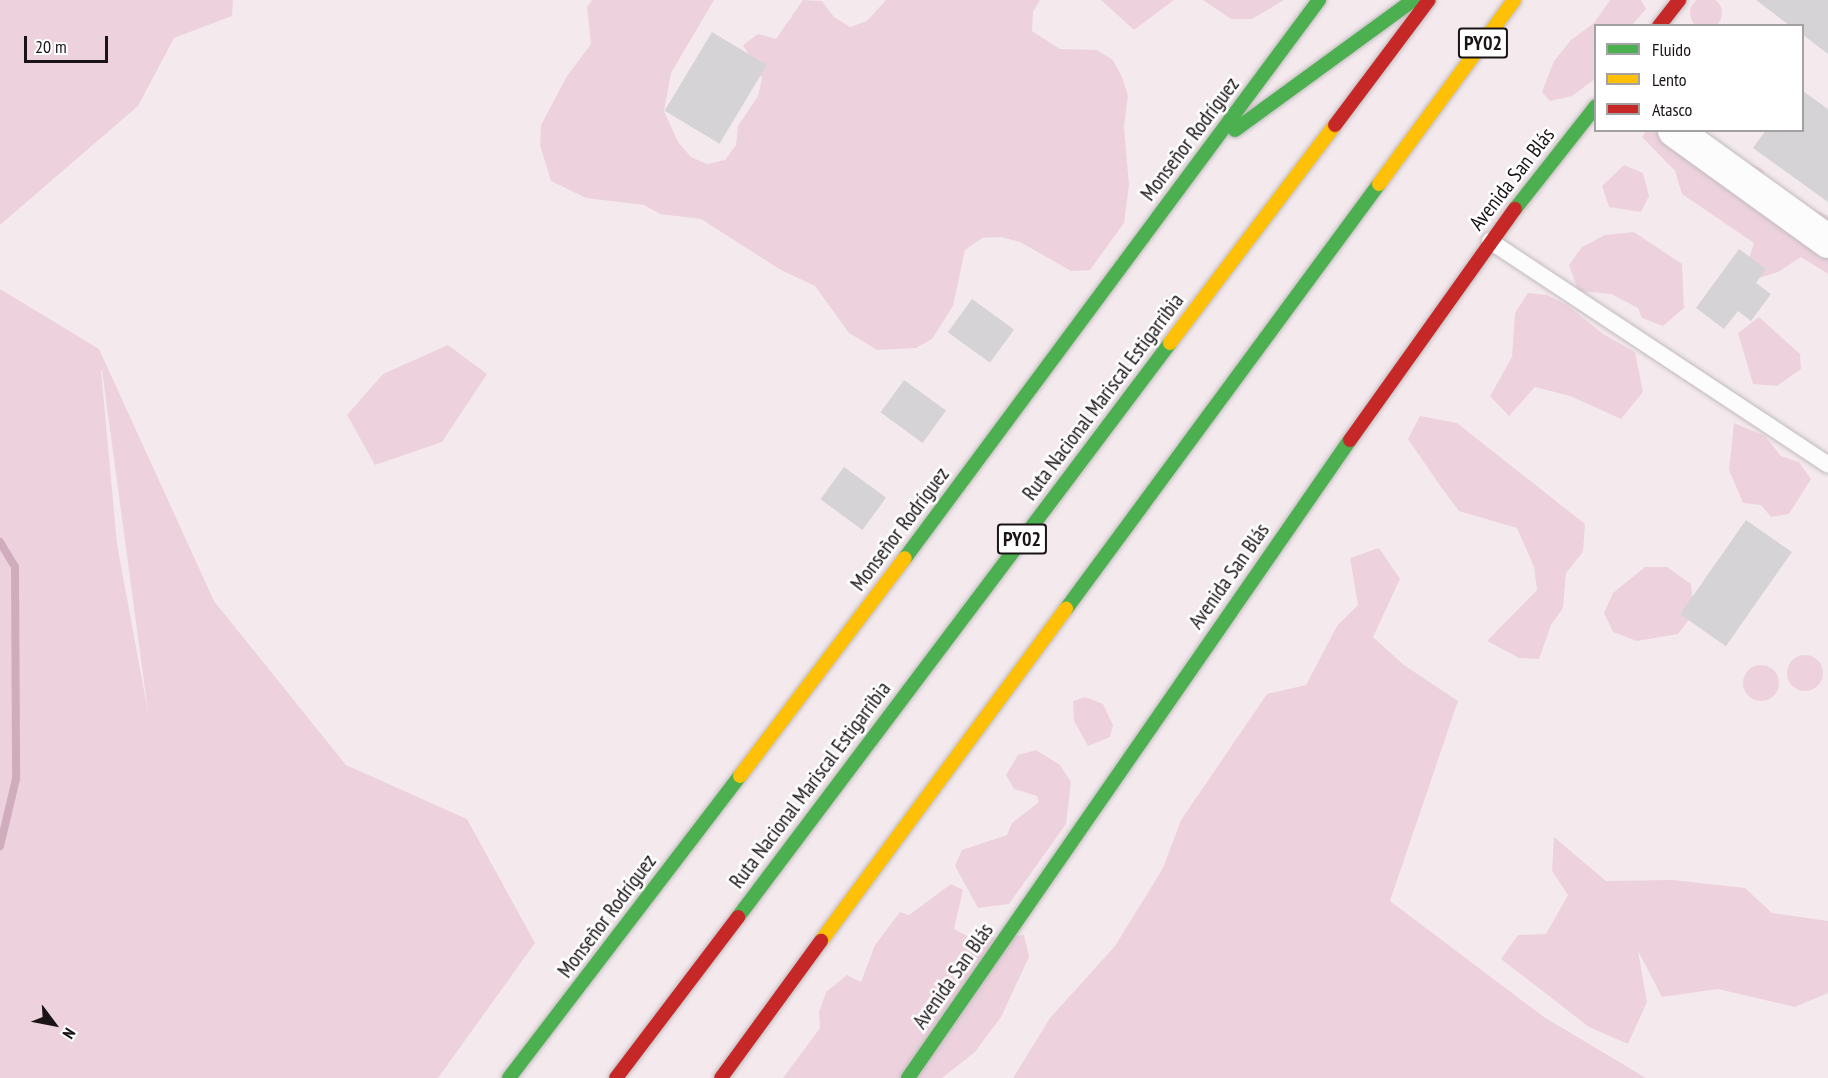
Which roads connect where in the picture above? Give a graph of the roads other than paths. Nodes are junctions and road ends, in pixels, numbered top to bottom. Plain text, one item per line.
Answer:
1 (1319, 0) edge
2 (1413, 0) edge
3 (1429, 0) edge
4 (1514, 0) edge
5 (1528, 0) edge
6 (1679, 0) edge
7 (1661, 24) edge
8 (1489, 35) junction
9 (1594, 109) edge
10 (1677, 132) edge
11 (1208, 150) junction
12 (1490, 241) junction
13 (1828, 241) edge
14 (1828, 465) edge
15 (509, 1078) edge
16 (616, 1078) edge
17 (721, 1078) edge
18 (908, 1078) edge

1 - 11 main road, Monseñor Rodríguez
2 - 11 main road
3 - 16 main road, Ruta Nacional Mariscal Estigarribia / PY02
4 - 8 main road, PY02
5 - 8 main road
6 - 7 main road
8 - 17 main road, PY02
9 - 12 main road, Avenida San Blás
10 - 13 street
11 - 15 main road, Monseñor Rodríguez
12 - 14 lane
12 - 18 main road, Avenida San Blás

